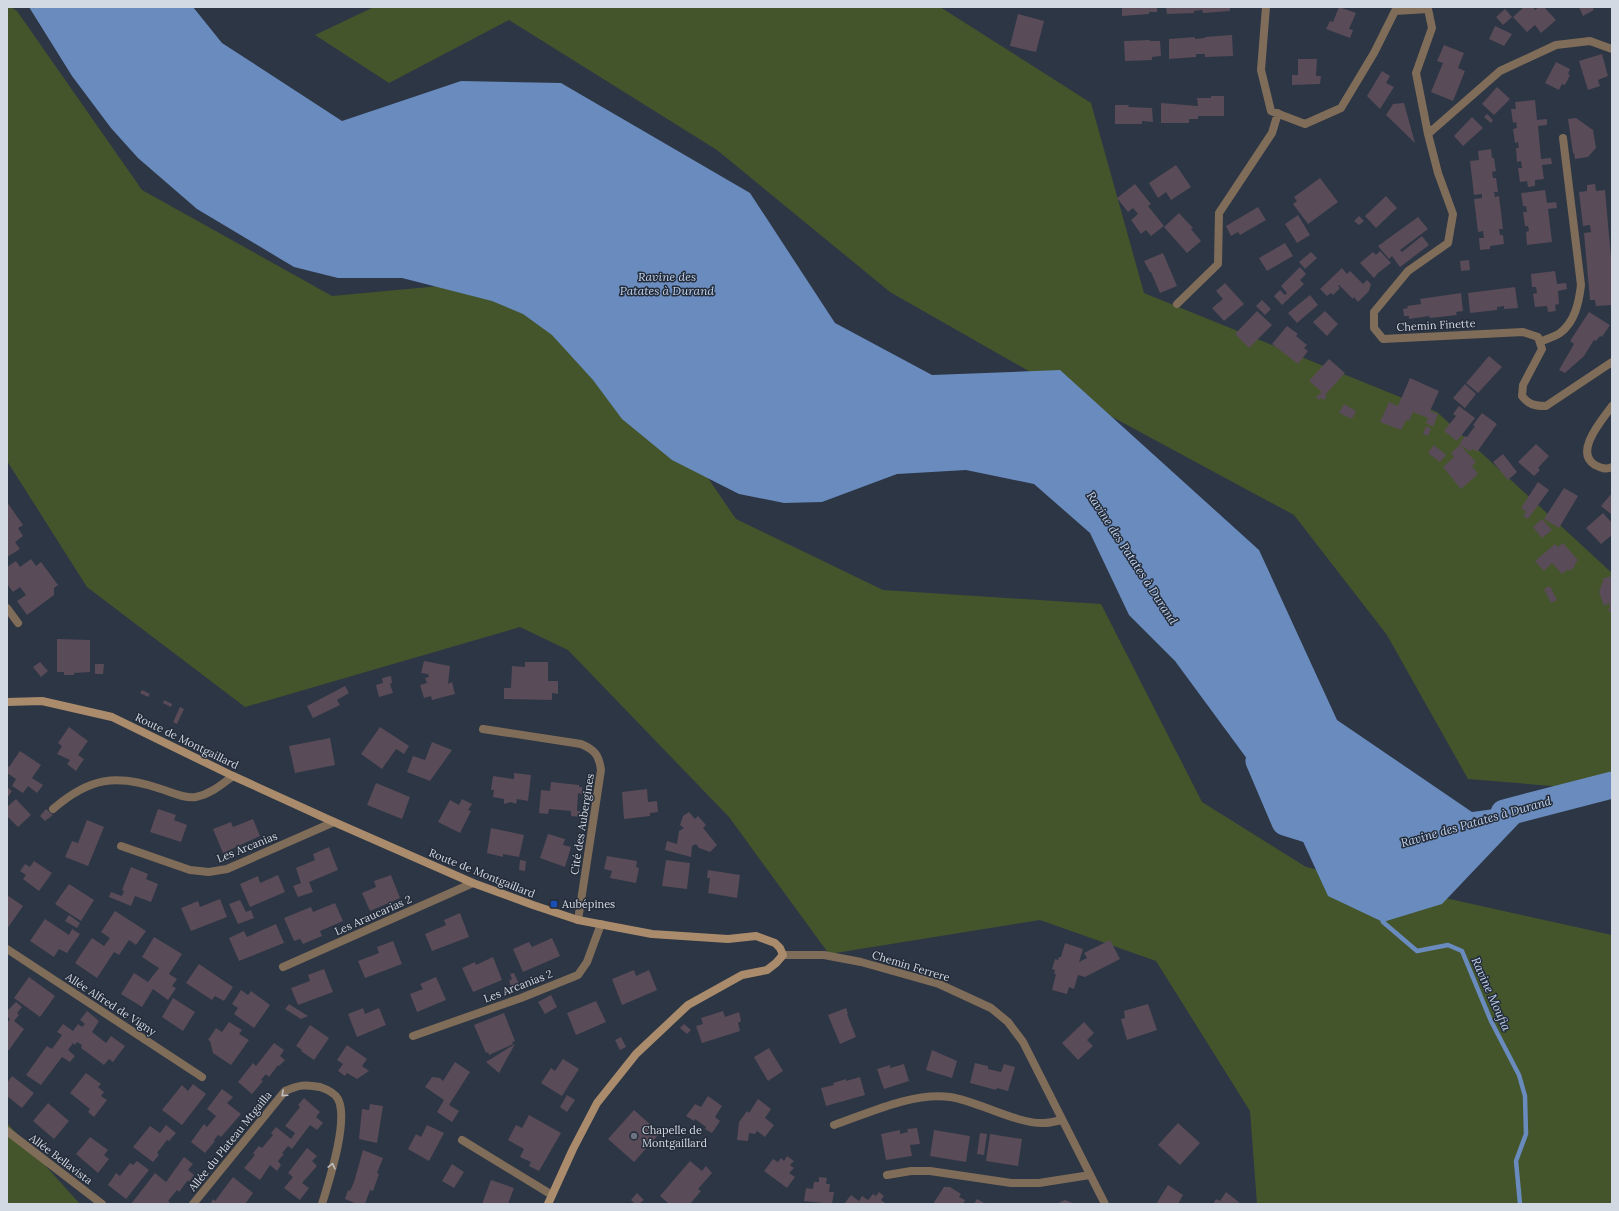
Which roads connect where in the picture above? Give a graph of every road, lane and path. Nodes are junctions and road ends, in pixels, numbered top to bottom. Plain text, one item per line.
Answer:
1 (1266, 7) edge
2 (1612, 50) edge
3 (1278, 113) junction
4 (1428, 134) junction
5 (1563, 138) dead end
6 (1177, 304) dead end
7 (1540, 342) junction
8 (1612, 362) edge
9 (1612, 406) edge
10 (1612, 467) edge
11 (7, 608) edge
12 (18, 623) dead end
13 (7, 702) edge
14 (484, 729) dead end
15 (234, 776) junction
16 (53, 809) dead end
17 (334, 822) junction
18 (121, 846) dead end
19 (473, 882) junction
20 (578, 920) junction
21 (601, 924) junction
22 (7, 949) edge
23 (782, 955) junction
24 (283, 967) dead end
25 (413, 1036) dead end
26 (202, 1077) dead end
27 (1062, 1120) junction
28 (834, 1125) dead end
29 (7, 1131) edge
30 (462, 1140) dead end
31 (887, 1175) dead end
32 (1090, 1175) junction
33 (552, 1195) junction
34 (102, 1204) edge
35 (193, 1204) edge
36 (322, 1204) edge
37 (548, 1204) edge
38 (1105, 1204) edge

1 - 3 street
2 - 4 street
3 - 4 street, Chemin Finette
3 - 6 street
4 - 7 street, Chemin Finette
5 - 7 street
7 - 8 street
9 - 10 street
11 - 12 street
13 - 15 street, Route de Montgaillard
14 - 20 street, Cité des Aubergines
15 - 16 street
15 - 17 street, Route de Montgaillard
17 - 18 street, Les Arcanias
17 - 19 street, Route de Montgaillard
19 - 20 street, Route de Montgaillard
19 - 24 street, Les Araucarias 2
20 - 21 street, Route de Montgaillard
21 - 23 street, Route de Montgaillard
21 - 25 street, Les Arcanias 2
22 - 26 street, Allée Alfred de Vigny
23 - 27 street, Chemin Ferrere
23 - 33 street
27 - 28 street
27 - 32 street, Chemin Ferrere
29 - 34 street, Allée Bellavista
30 - 33 street
31 - 32 street
32 - 38 street, Chemin Ferrere
33 - 37 street
36 -> 35 street, Allée du Plateau Mtgailla

